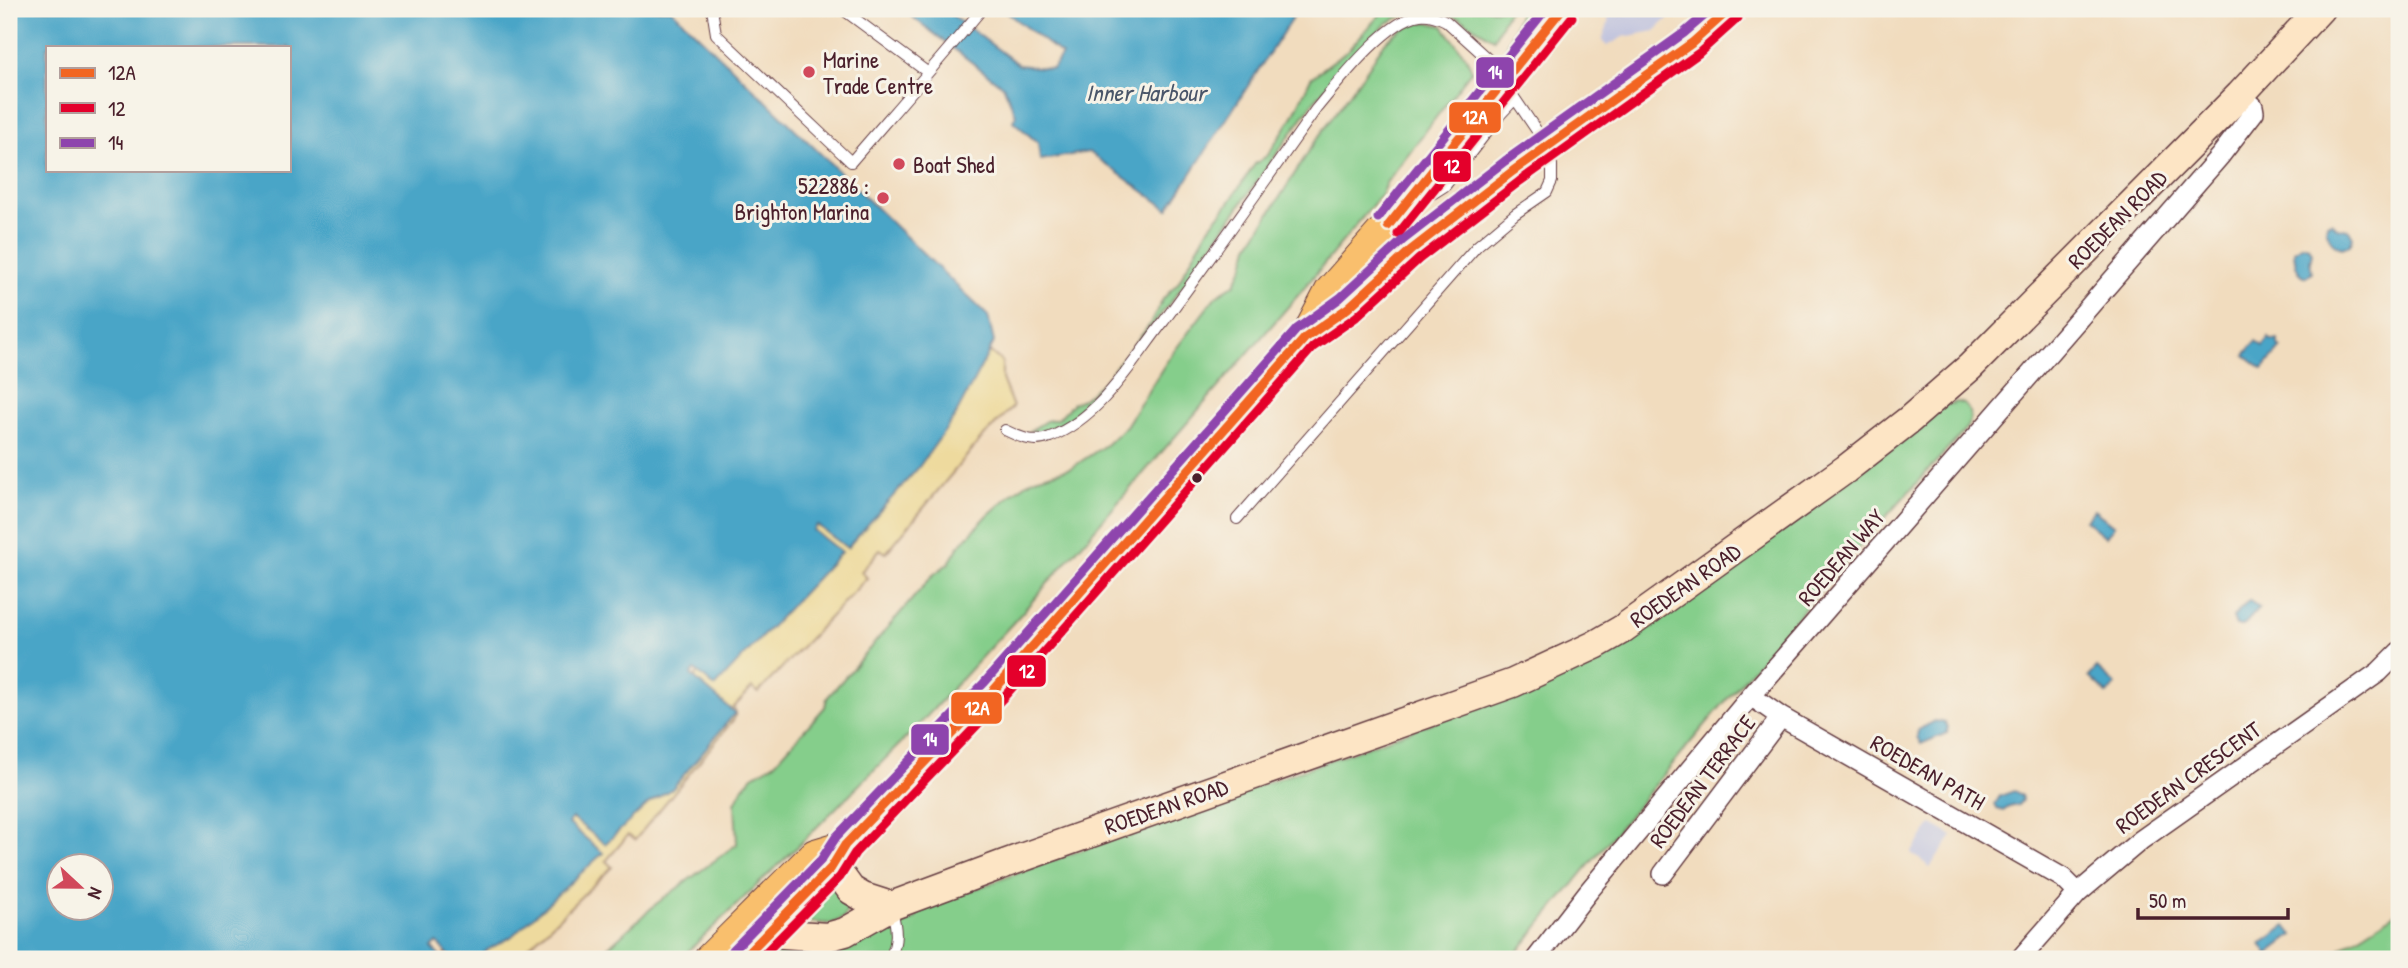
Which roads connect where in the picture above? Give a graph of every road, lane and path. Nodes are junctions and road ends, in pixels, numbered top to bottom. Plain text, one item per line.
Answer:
1 (712, 9) edge
2 (842, 9) edge
3 (1562, 9) edge
4 (1730, 9) edge
5 (2320, 9) edge
6 (980, 10) edge
7 (927, 72) junction
8 (1510, 90) junction
9 (2240, 95) junction
10 (1547, 146) junction
11 (2166, 169) junction
12 (2189, 192) junction
13 (1305, 338) junction
14 (1005, 430) dead end
15 (1237, 519) dead end
16 (2397, 661) edge
17 (1751, 696) junction
18 (1781, 717) junction
19 (830, 856) junction
20 (1662, 874) dead end
21 (2078, 892) junction
22 (891, 906) junction
23 (768, 933) junction
24 (709, 959) edge
25 (742, 959) edge
26 (890, 959) edge
27 (1536, 959) edge
28 (2020, 959) edge

1 - 7 lane
2 - 7 lane
3 - 8 main road
4 - 10 main road
5 - 9 main road, ROEDEAN ROAD
6 - 7 lane
8 - 10 lane
8 - 13 main road
8 - 14 lane
9 - 11 main road, ROEDEAN ROAD
9 - 12 street, ROEDEAN WAY
10 - 13 main road
10 - 15 lane
11 - 12 street
11 - 22 main road, ROEDEAN ROAD
12 - 17 street, ROEDEAN WAY
13 - 19 main road
16 - 21 street, ROEDEAN CRESCENT
17 - 18 street, ROEDEAN PATH
17 - 27 street, ROEDEAN WAY
18 - 20 street, ROEDEAN TERRACE
18 - 21 street, ROEDEAN PATH
19 - 22 main road
19 - 23 main road
19 - 24 main road
21 - 28 street, ROEDEAN CRESCENT
22 - 23 main road, ROEDEAN ROAD
22 - 26 lane
23 - 25 main road

